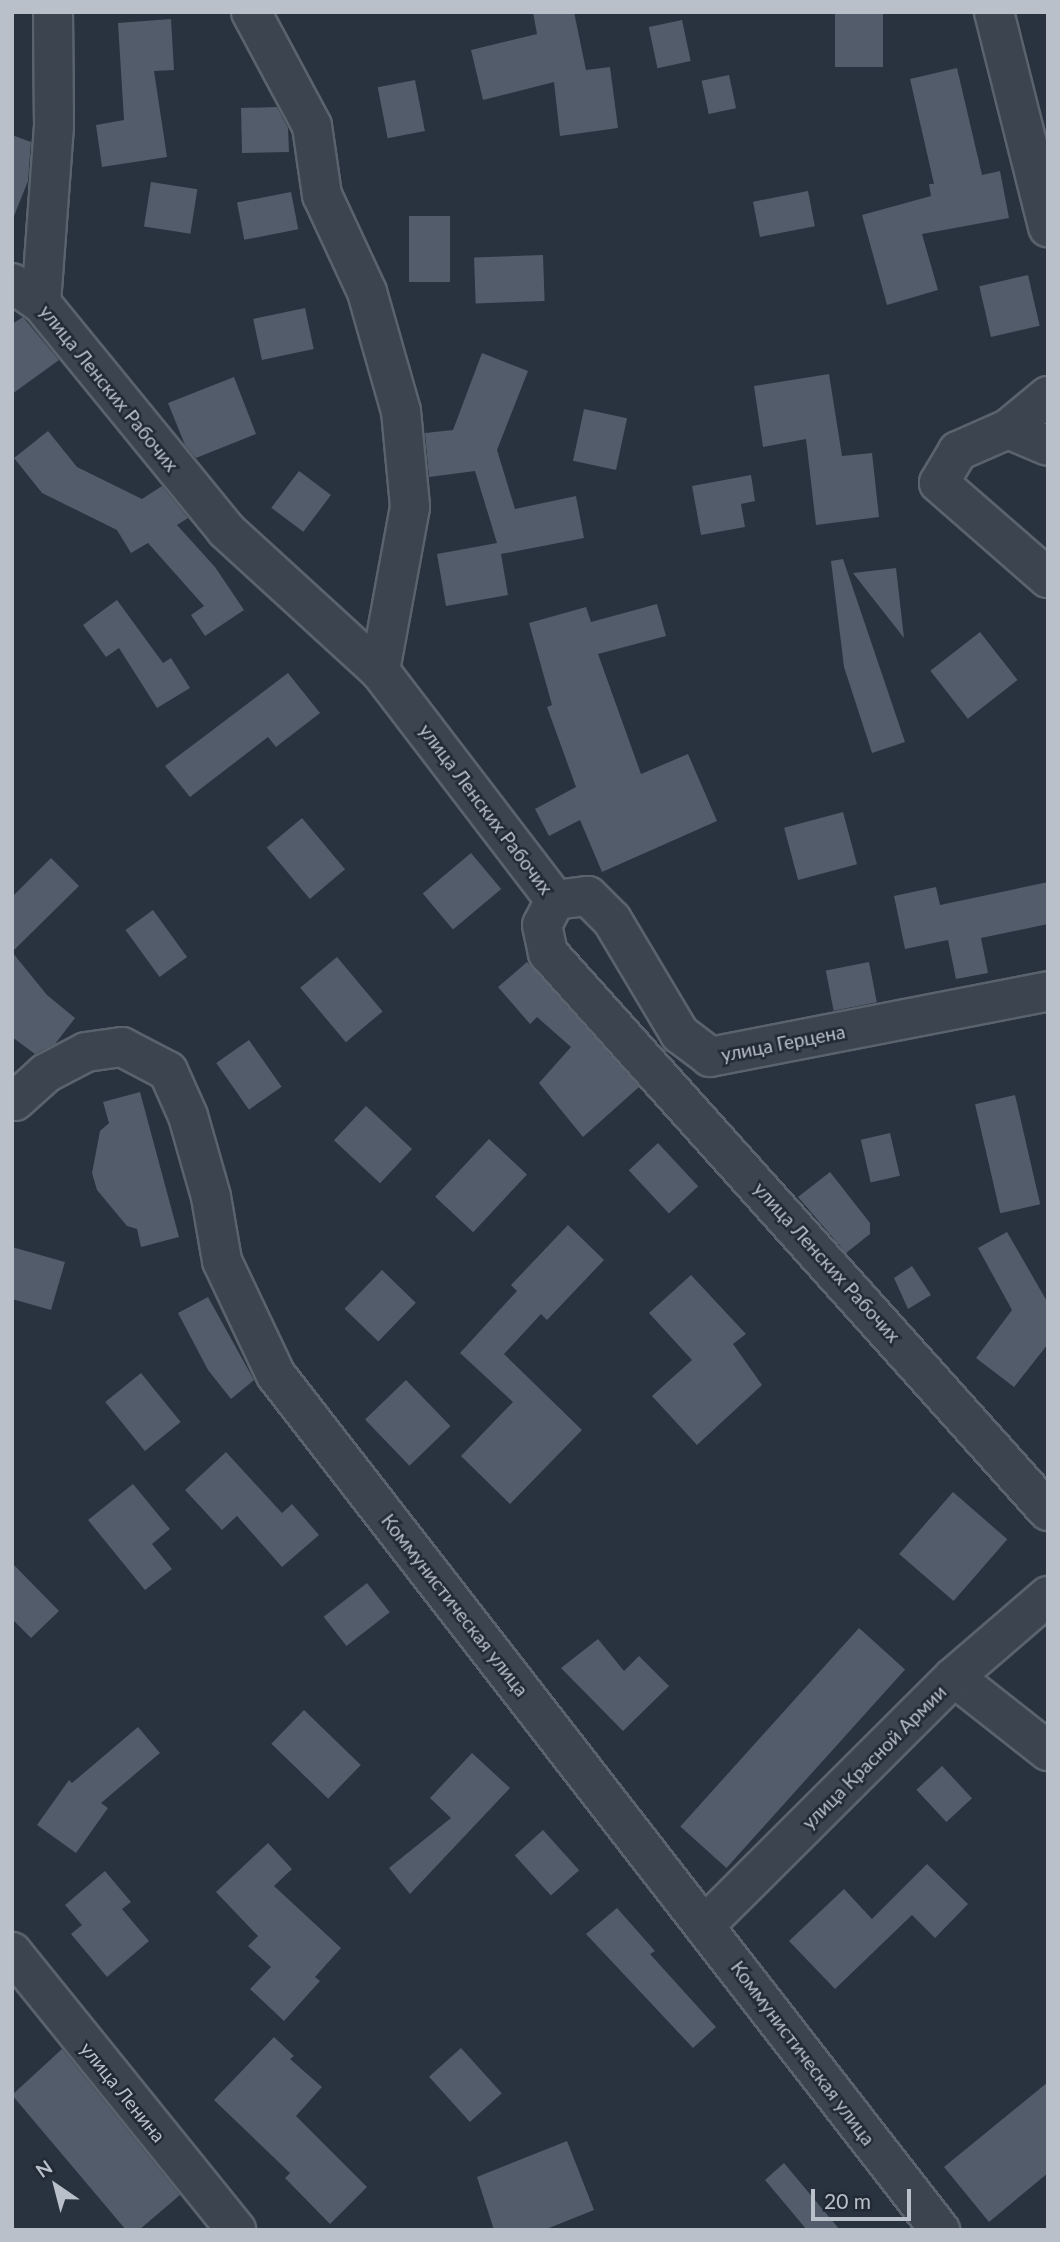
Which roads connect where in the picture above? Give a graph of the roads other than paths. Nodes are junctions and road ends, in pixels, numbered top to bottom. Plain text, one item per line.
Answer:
1 (53, 12) edge
2 (251, 12) edge
3 (994, 12) edge
4 (1048, 227) edge
5 (27, 293) edge
6 (1048, 396) edge
7 (1008, 429) junction
8 (1048, 446) edge
9 (1048, 578) edge
10 (380, 671) junction
11 (555, 900) junction
12 (1048, 991) edge
13 (13, 1104) edge
14 (1048, 1511) edge
15 (1048, 1595) edge
16 (954, 1677) junction
17 (1048, 1751) edge
18 (705, 1925) junction
19 (12, 1952) edge
20 (236, 2230) edge
21 (940, 2230) edge

1 - 5 street
2 - 10 street
3 - 4 street
5 - 10 street, улица Ленских Рабочих
6 - 7 street
7 - 8 street
7 - 9 street
10 - 11 street, улица Ленских Рабочих
11 - 12 street, улица Герцена
11 - 14 street, улица Ленских Рабочих
13 - 18 street, Коммунистическая улица
15 - 16 street, улица Красной Армии
16 - 17 street
16 - 18 street, улица Красной Армии
18 - 21 street, Коммунистическая улица
19 - 20 street, улица Ленина

